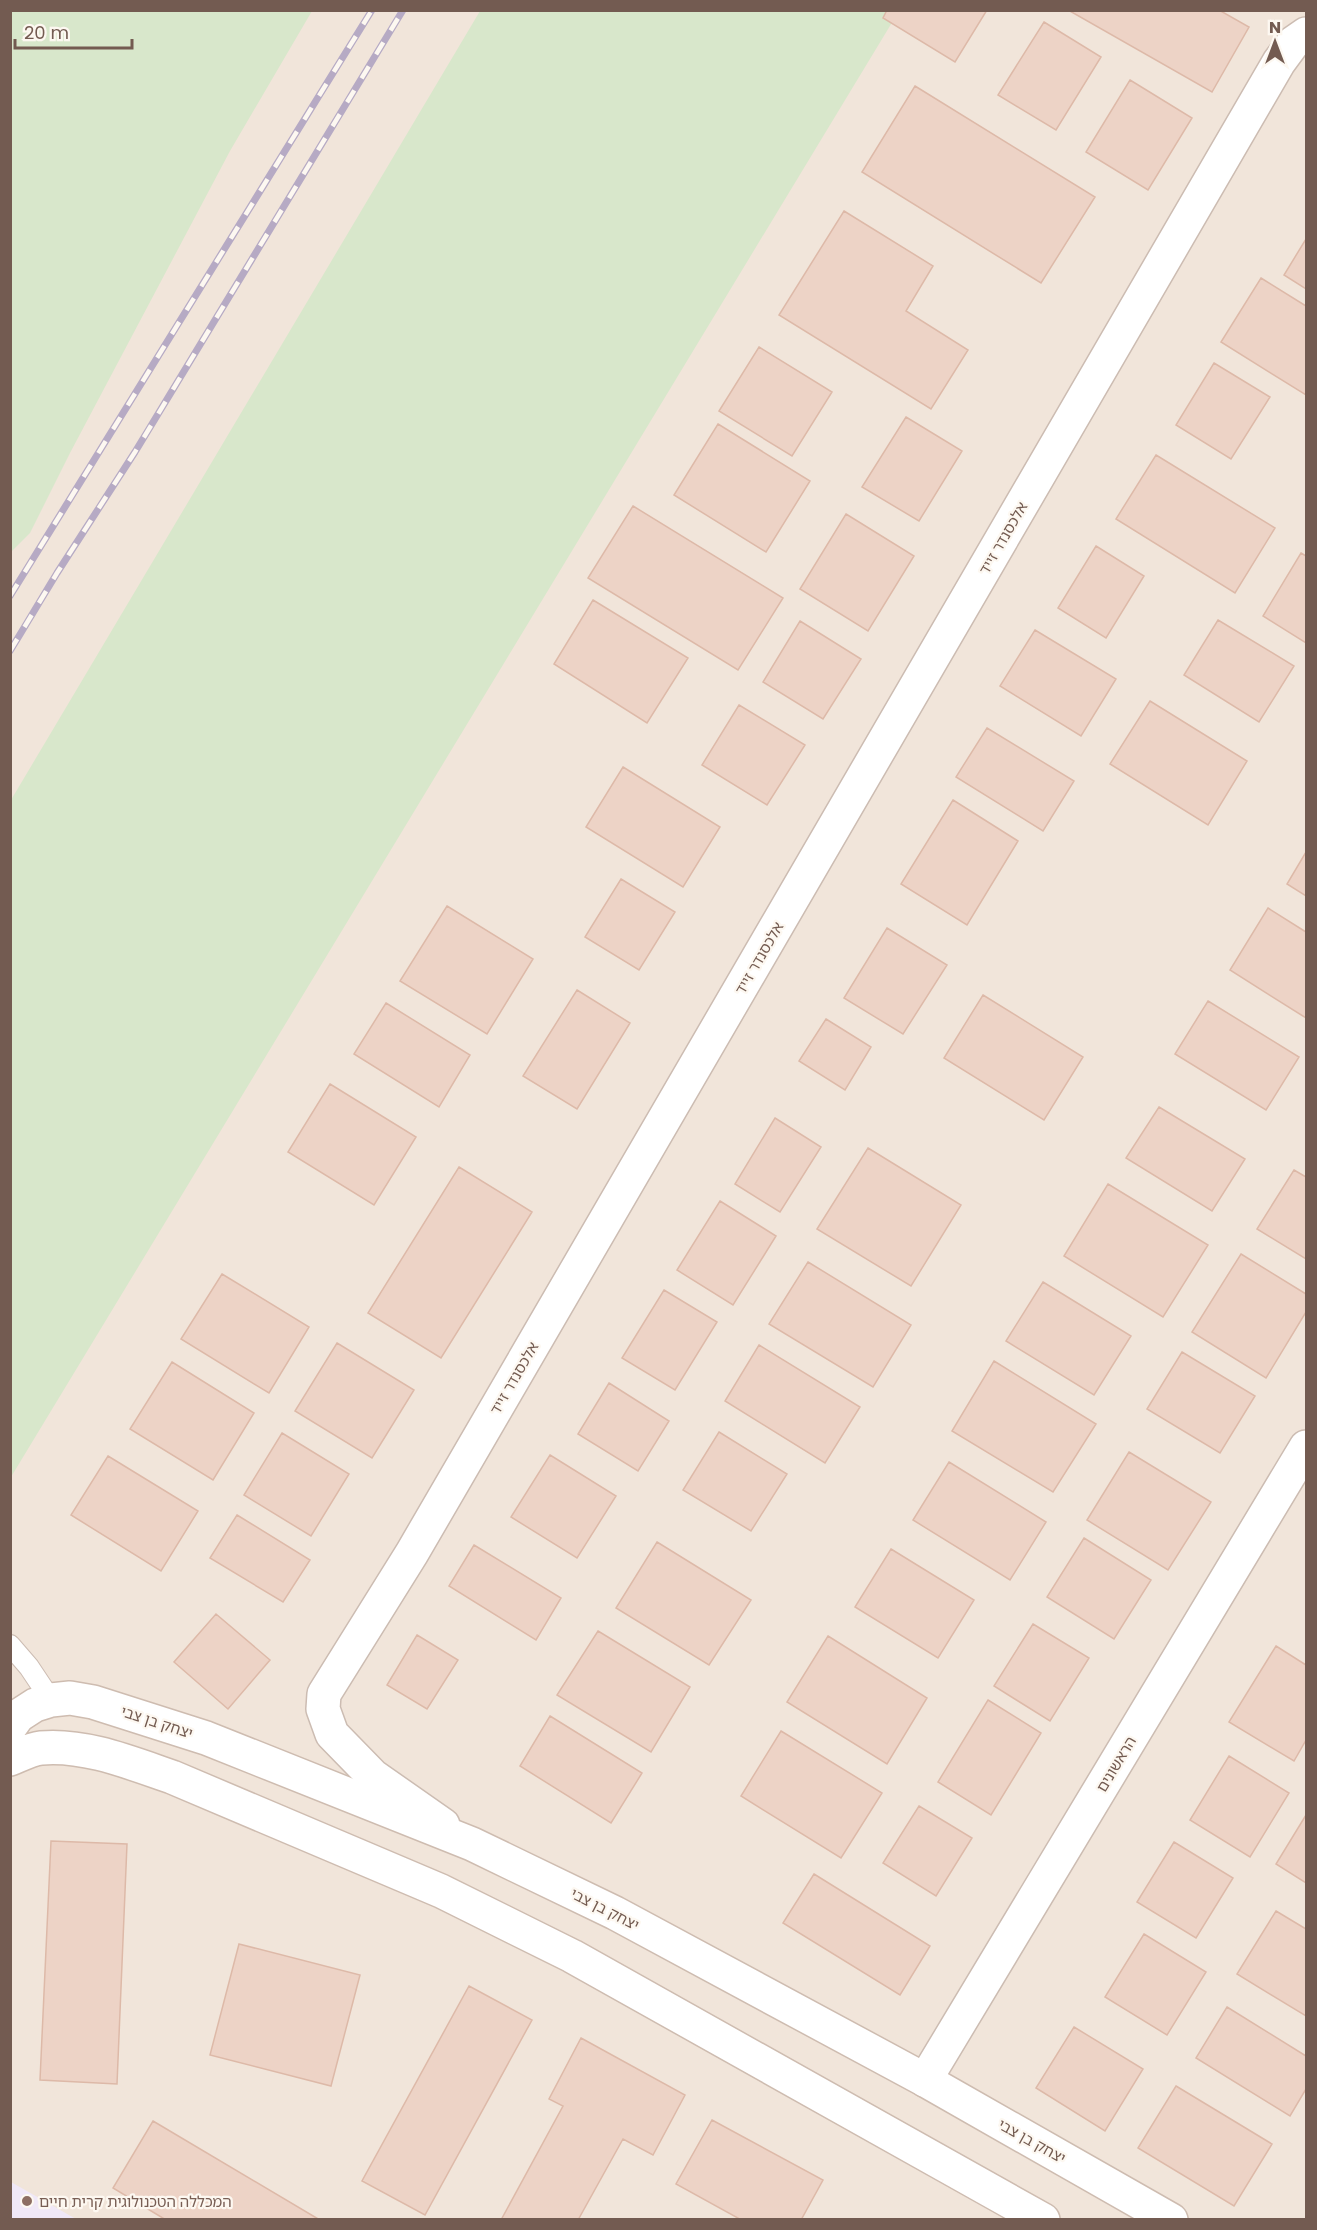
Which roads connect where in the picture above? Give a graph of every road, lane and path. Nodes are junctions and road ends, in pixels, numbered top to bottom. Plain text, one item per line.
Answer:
1 (1306, 34) edge
2 (1306, 1447) edge
3 (10, 1645) edge
4 (51, 1700) junction
5 (10, 1727) edge
6 (10, 1759) edge
7 (472, 1844) junction
8 (925, 2080) junction
9 (1043, 2220) edge
10 (1171, 2220) edge

1 - 7 street, אלכסנדר זייד
2 - 8 street, הראשונים
3 - 4 lane
4 - 5 street, יצחק בן צבי
4 - 7 street, יצחק בן צבי
6 - 9 street
7 - 8 street, יצחק בן צבי
8 - 10 street, יצחק בן צבי

